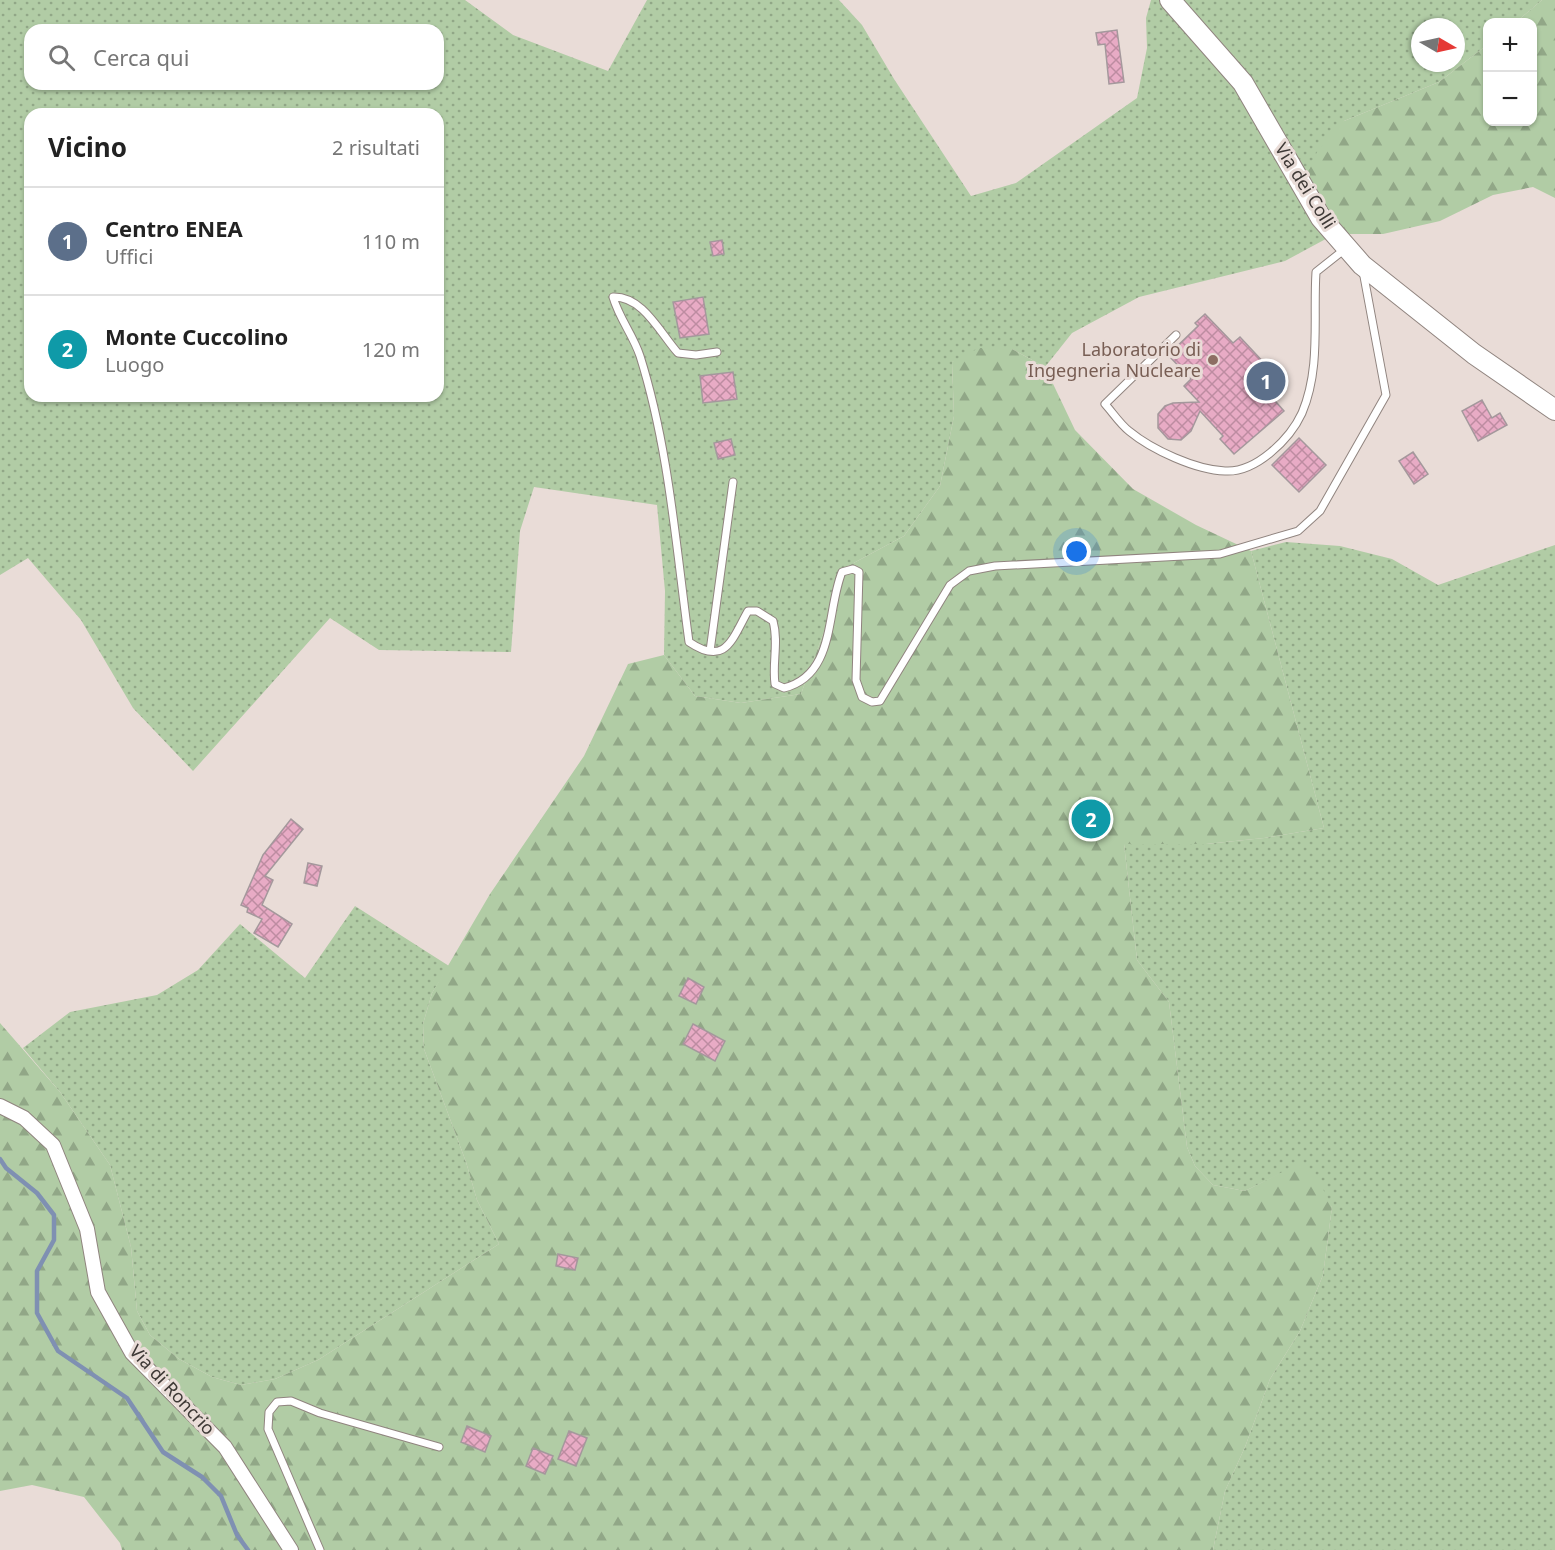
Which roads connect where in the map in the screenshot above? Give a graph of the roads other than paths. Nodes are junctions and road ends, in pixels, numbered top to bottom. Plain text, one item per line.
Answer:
1 (1170, 0) edge
2 (1347, 248) junction
3 (1362, 265) junction
4 (1176, 336) dead end
5 (717, 352) dead end
6 (1555, 410) edge
7 (733, 482) dead end
8 (710, 651) junction
9 (0, 1106) edge
10 (440, 1447) dead end
11 (291, 1550) edge
12 (320, 1550) edge

1 - 2 main road, Via dei Colli
2 - 3 main road, Via dei Colli
2 - 4 lane
3 - 6 main road, Via dei Colli
3 - 8 lane
5 - 8 lane
7 - 8 lane
9 - 11 street, Via di Roncrio
10 - 12 lane

